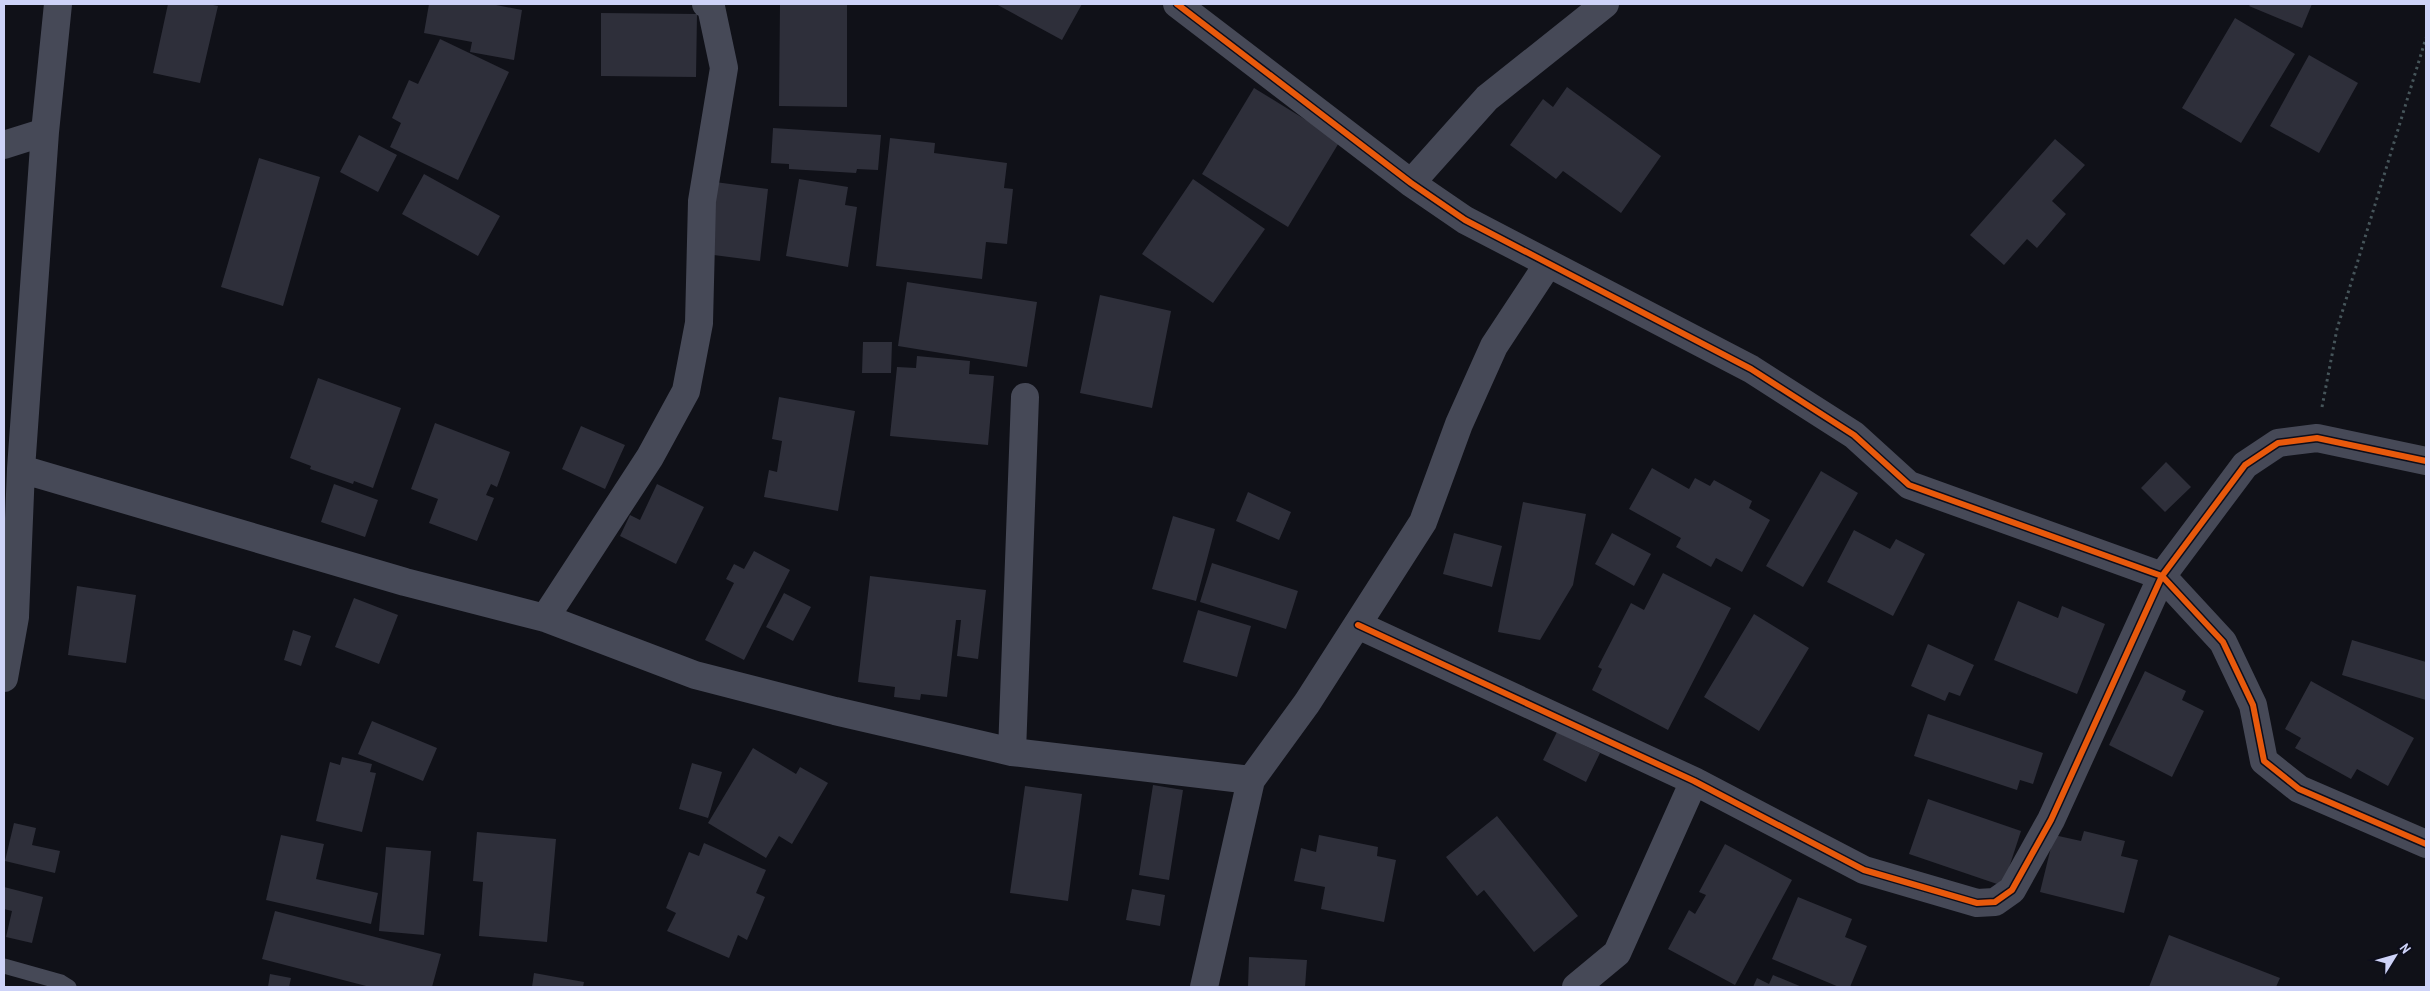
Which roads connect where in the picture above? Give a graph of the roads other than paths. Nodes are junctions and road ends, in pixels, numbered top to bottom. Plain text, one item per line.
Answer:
1 (58, 4) edge
2 (706, 4) edge
3 (1177, 4) edge
4 (1605, 4) edge
5 (45, 132) junction
6 (4, 145) edge
7 (1411, 183) junction
8 (1548, 264) junction
9 (1025, 397) dead end
10 (2426, 461) edge
11 (21, 469) junction
12 (2162, 576) junction
13 (545, 618) junction
14 (1358, 625) junction
15 (4, 678) edge
16 (1012, 752) junction
17 (1251, 780) junction
18 (1694, 781) junction
19 (2426, 844) edge
20 (4, 966) edge
21 (69, 987) edge
22 (1204, 987) edge
23 (1576, 987) edge

1 - 5 street
2 - 13 street
3 - 7 street
4 - 7 street
5 - 6 street
5 - 11 street
7 - 8 street
8 - 12 street
8 - 14 street
9 - 16 street
10 - 12 street
11 - 13 street
11 - 15 street
12 - 18 street
12 - 19 street
13 - 16 street
14 - 17 street
14 - 18 street
16 - 17 street
17 - 22 street
18 - 23 street
20 - 21 lane

